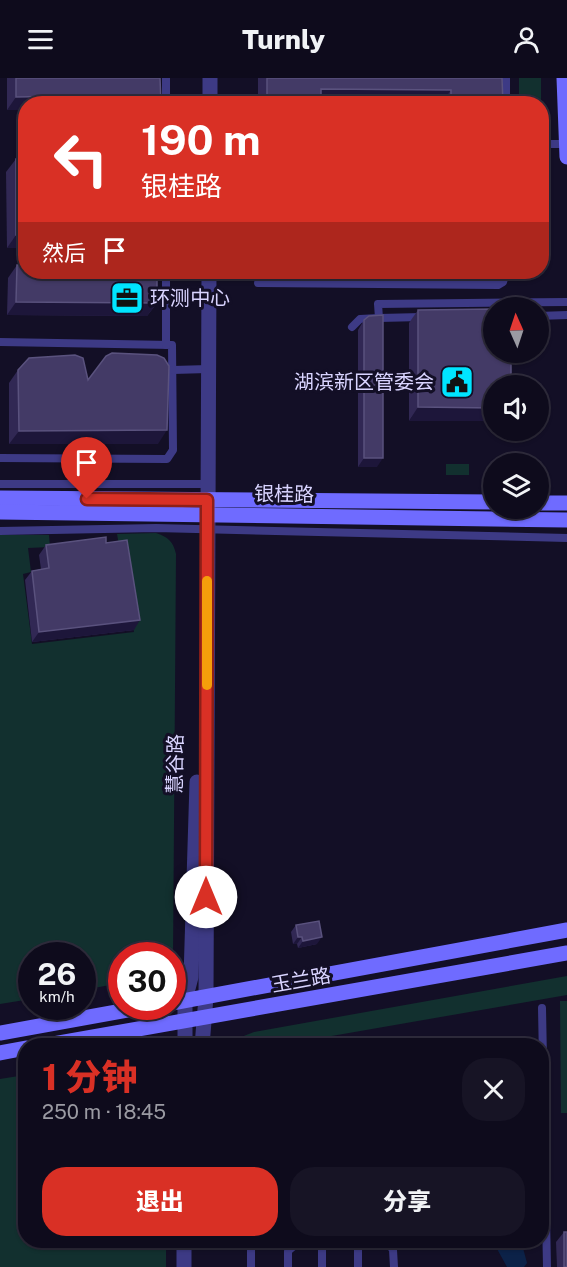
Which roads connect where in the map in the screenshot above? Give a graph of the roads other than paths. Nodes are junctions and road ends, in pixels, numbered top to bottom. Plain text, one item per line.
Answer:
1 (166, 78) edge
2 (210, 78) edge
3 (506, 78) edge
4 (564, 78) edge
5 (166, 96) edge
6 (210, 96) edge
7 (506, 96) edge
8 (549, 146) edge
9 (566, 151) edge
10 (166, 279) edge
11 (209, 279) edge
12 (329, 279) edge
13 (504, 279) edge
14 (258, 283) dead end
15 (329, 284) junction
16 (567, 302) edge
17 (567, 315) edge
18 (549, 316) edge
19 (435, 317) edge
20 (379, 318) junction
21 (352, 327) dead end
22 (0, 342) edge
23 (166, 345) junction
24 (208, 369) junction
25 (173, 370) junction
26 (0, 458) edge
27 (0, 484) edge
28 (0, 498) edge
29 (483, 502) edge
30 (549, 503) edge
31 (567, 503) edge
32 (203, 510) junction
33 (0, 512) edge
34 (567, 520) edge
35 (0, 531) edge
36 (567, 538) edge
37 (567, 930) edge
38 (567, 953) edge
39 (186, 987) edge
40 (206, 997) junction
41 (186, 1001) edge
42 (542, 1008) dead end
43 (108, 1014) edge
44 (206, 1018) junction
45 (185, 1022) junction
46 (0, 1033) edge
47 (90, 1038) edge
48 (185, 1038) edge
49 (203, 1038) edge
50 (543, 1038) edge
51 (18, 1050) edge
52 (0, 1053) edge
53 (184, 1248) edge
54 (192, 1248) edge
55 (251, 1248) edge
56 (290, 1248) edge
57 (322, 1248) edge
58 (358, 1248) edge
59 (392, 1248) edge
60 (547, 1248) edge
61 (184, 1267) edge
62 (192, 1267) edge
63 (251, 1267) edge
64 (288, 1267) edge
65 (322, 1267) edge
66 (358, 1267) edge
67 (394, 1267) edge
68 (547, 1267) edge

1 - 5 lane
2 - 6 street
3 - 7 lane
4 - 9 street
8 - 9 lane
10 - 23 lane
11 - 24 street, 慧谷路
12 - 15 lane
13 - 15 lane
14 - 15 lane
16 - 20 lane
17 - 18 lane
19 - 20 lane
20 - 21 lane
22 - 23 lane
23 - 25 lane
24 - 25 lane
24 - 32 street, 慧谷路
25 - 26 lane
27 - 32 lane
28 - 32 street, 银桂路
29 - 32 street, 银桂路
30 - 31 street
32 - 33 street, 银桂路
32 - 34 street, 银桂路
32 - 35 lane
32 - 36 lane
32 - 39 street, 慧谷路
32 - 40 street, 慧谷路
37 - 40 street, 玉兰路
38 - 44 street, 玉兰路
40 - 41 street, 玉兰路
40 - 44 street, 慧谷路
42 - 50 lane
43 - 46 street
44 - 45 street, 玉兰路
44 - 49 street, 慧谷路
45 - 47 street, 玉兰路
45 - 48 street, 慧谷路
51 - 52 street
53 - 61 street
54 - 62 street
55 - 63 lane
56 - 64 lane
57 - 65 lane
58 - 66 lane
59 - 67 lane
60 - 68 lane

